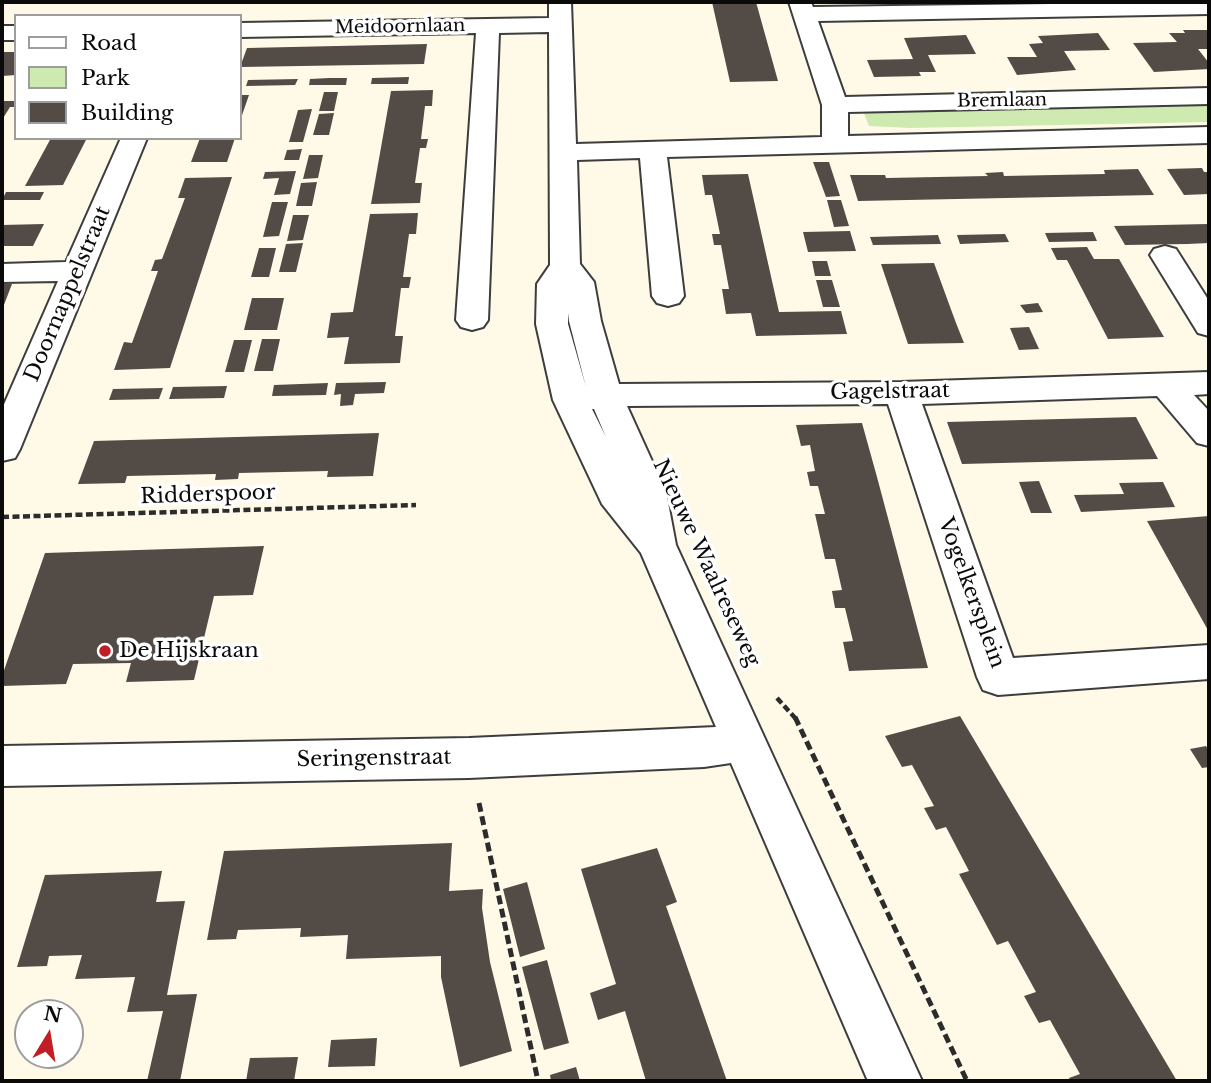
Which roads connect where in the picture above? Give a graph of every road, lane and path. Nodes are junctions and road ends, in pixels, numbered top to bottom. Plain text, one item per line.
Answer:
1 (884, 7) edge
2 (1209, 7) edge
3 (802, 8) edge
4 (560, 13) edge
5 (488, 25) junction
6 (242, 30) edge
7 (1209, 96) edge
8 (835, 105) junction
9 (1209, 135) edge
10 (133, 140) edge
11 (835, 145) junction
12 (653, 149) junction
13 (565, 152) junction
14 (1165, 255) dead end
15 (565, 265) junction
16 (77, 271) junction
17 (2, 273) edge
18 (668, 296) dead end
19 (472, 320) dead end
20 (1209, 326) edge
21 (1209, 383) edge
22 (1166, 384) junction
23 (901, 393) junction
24 (605, 395) junction
25 (570, 400) junction
26 (1209, 434) edge
27 (2, 449) edge
28 (416, 505) dead end
29 (2, 517) edge
30 (657, 545) junction
31 (1209, 662) edge
32 (774, 695) dead end
33 (745, 742) junction
34 (470, 758) junction
35 (2, 766) edge
36 (538, 1081) edge
37 (895, 1081) edge
38 (968, 1081) edge

1 - 2 street
1 - 3 street
3 - 8 street
4 - 5 street, Meidoornlaan
4 - 13 street, Nieuwe Waalreseweg
5 - 6 street, Meidoornlaan
5 - 19 street
7 - 8 street, Bremlaan
8 - 11 street
9 - 11 street, Bremlaan
10 - 16 street, Doornappelstraat
11 - 12 street, Bremlaan
12 - 13 street, Bremlaan
12 - 18 street
13 - 15 street, Nieuwe Waalreseweg
14 - 20 street
15 - 24 street, Nieuwe Waalreseweg
15 - 25 street, Nieuwe Waalreseweg
16 - 17 street
16 - 27 street, Doornappelstraat
21 - 22 street, Gagelstraat
22 - 23 street, Gagelstraat
22 - 26 street
23 - 24 street, Gagelstraat
23 - 31 street, Vogelkersplein
24 - 25 street, Gagelstraat
24 - 30 street, Nieuwe Waalreseweg
25 - 30 street, Nieuwe Waalreseweg
28 - 29 path, Ridderspoor
30 - 33 street, Nieuwe Waalreseweg
32 - 38 path
33 - 34 street, Seringenstraat
33 - 37 street, Nieuwe Waalreseweg
34 - 35 street, Seringenstraat
34 - 36 path

